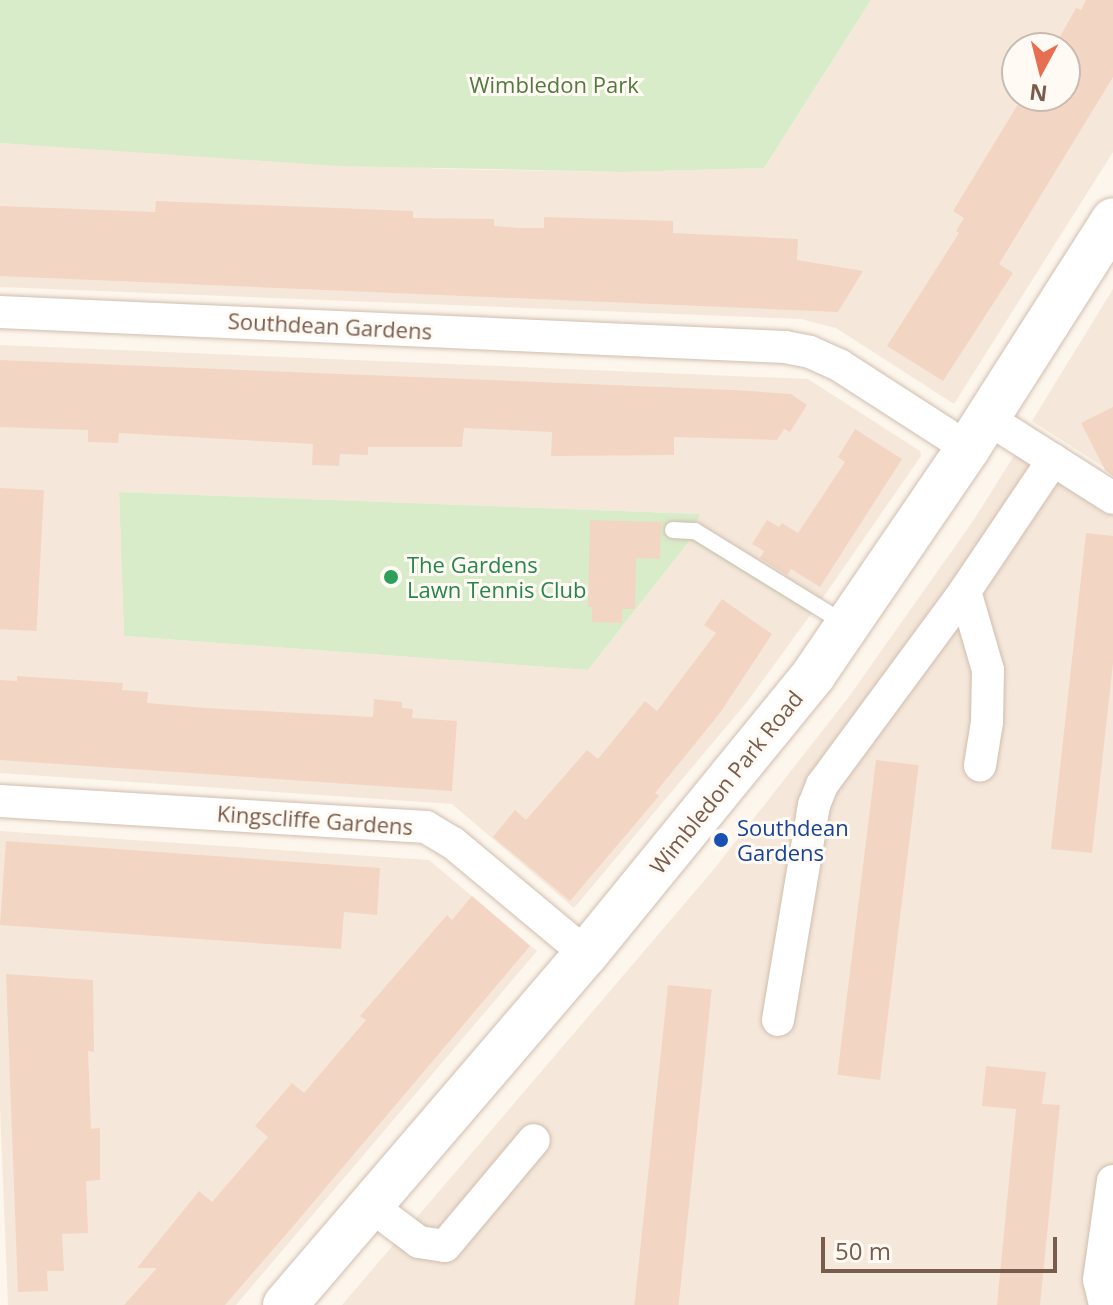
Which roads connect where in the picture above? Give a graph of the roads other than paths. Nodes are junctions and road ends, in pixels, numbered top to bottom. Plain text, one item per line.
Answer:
1 (1113, 220) edge
2 (0, 312) edge
3 (977, 433) junction
4 (1053, 460) junction
5 (1113, 498) edge
6 (673, 530) dead end
7 (965, 591) junction
8 (848, 626) junction
9 (980, 765) dead end
10 (0, 801) edge
11 (586, 954) junction
12 (778, 1020) dead end
13 (534, 1140) dead end
14 (1113, 1181) edge
15 (371, 1206) junction
16 (285, 1305) edge
17 (1105, 1305) edge

1 - 3 street, Wimbledon Park Road
2 - 3 street, Southdean Gardens
3 - 4 street, Southdean Gardens
3 - 8 street, Wimbledon Park Road
4 - 5 street, Southdean Gardens
4 - 7 street
6 - 8 lane
7 - 9 street
7 - 12 street
8 - 11 street, Wimbledon Park Road
10 - 11 street, Kingscliffe Gardens
11 - 15 street, Wimbledon Park Road
13 - 15 street
14 - 17 street
15 - 16 street, Wimbledon Park Road

